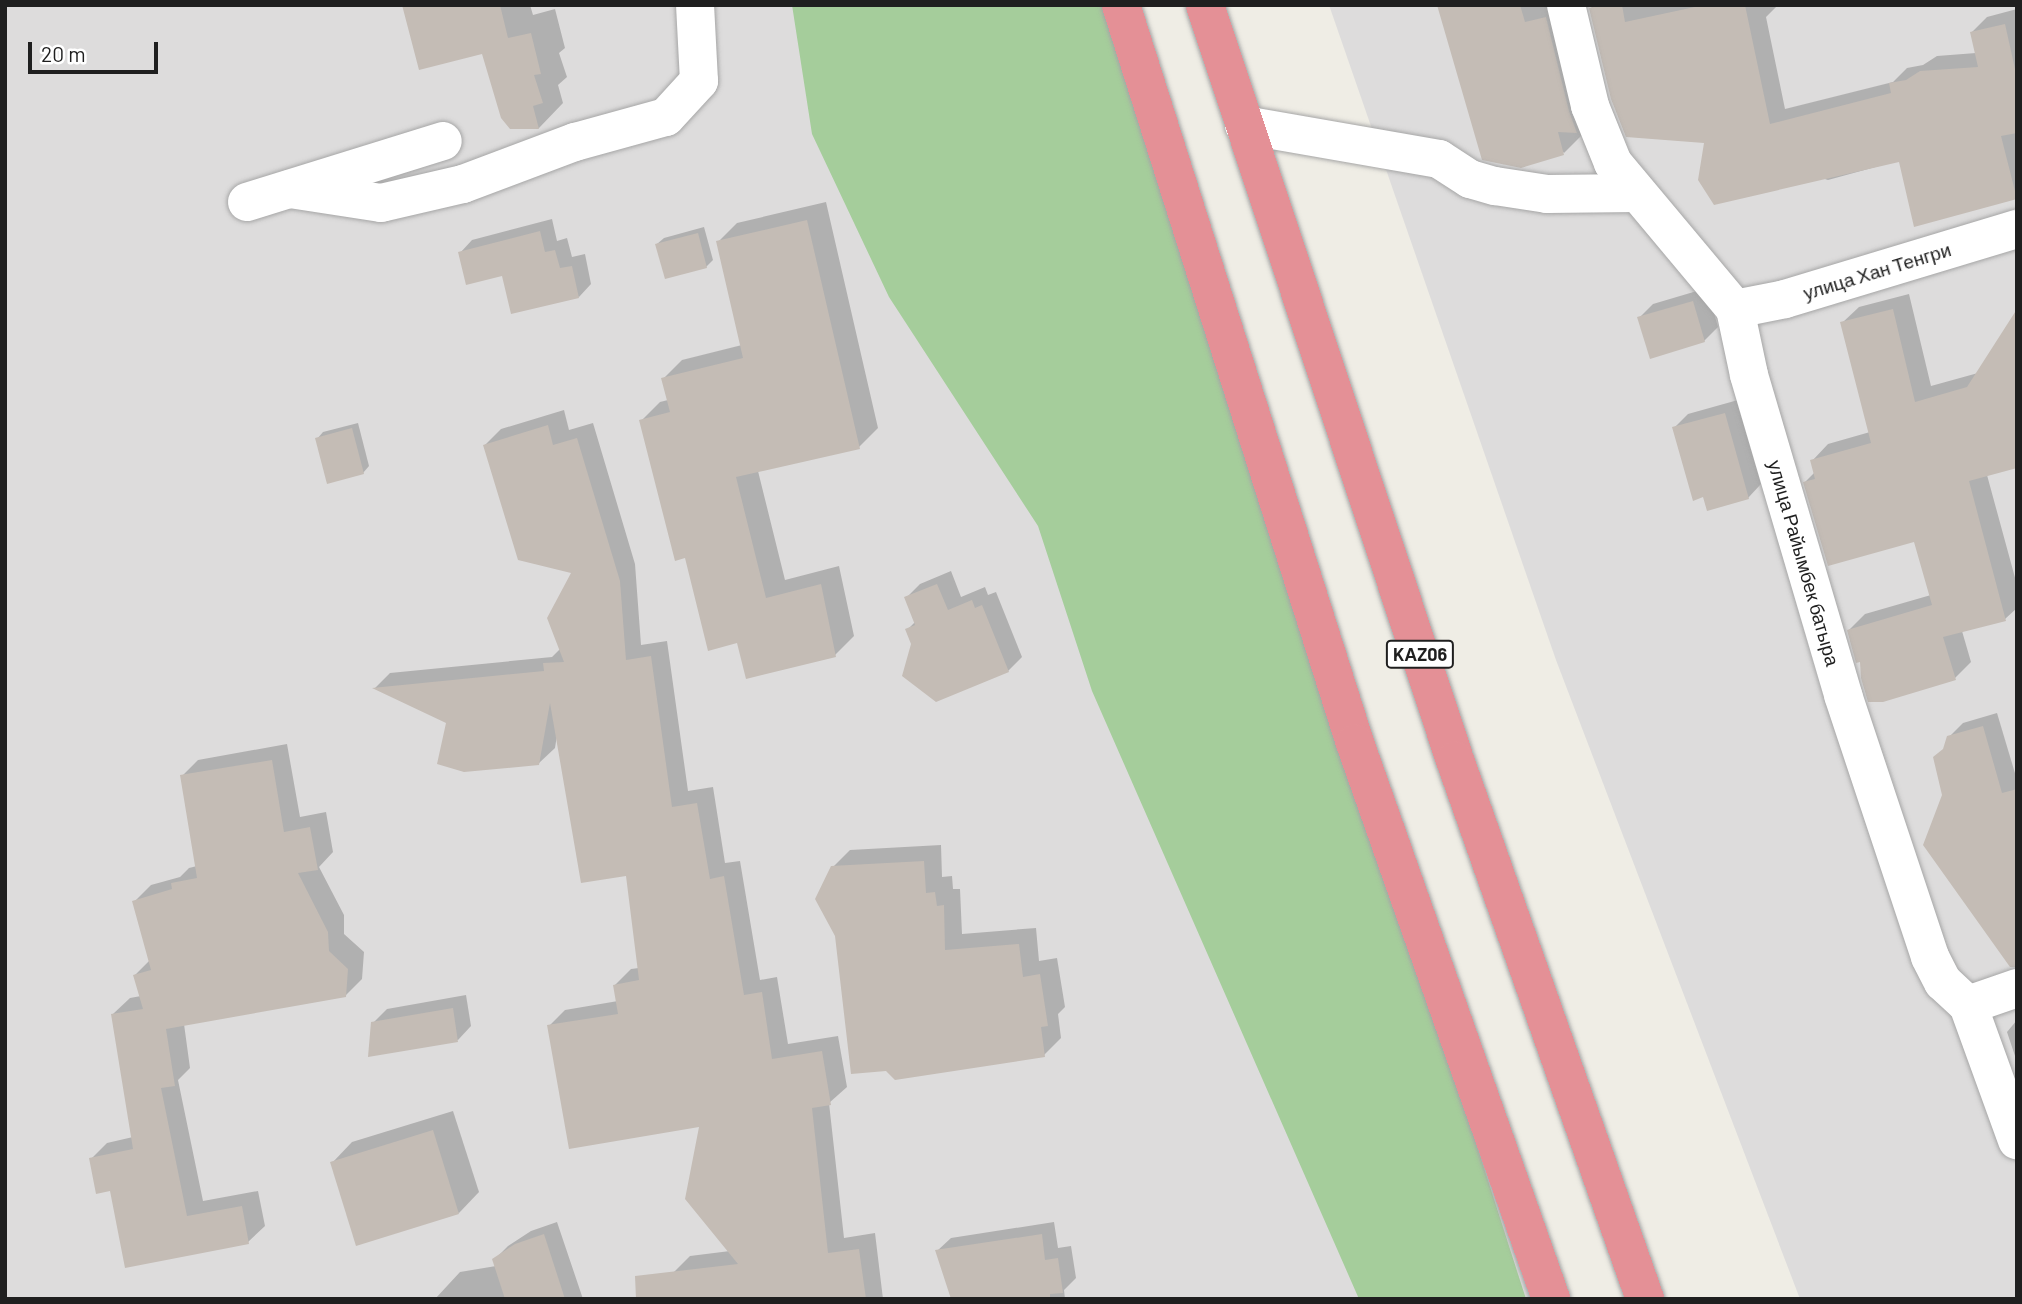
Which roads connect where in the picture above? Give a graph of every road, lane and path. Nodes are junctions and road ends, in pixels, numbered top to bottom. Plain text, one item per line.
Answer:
1 (695, 5) edge
2 (1121, 5) edge
3 (1205, 5) edge
4 (1566, 5) edge
5 (1244, 125) junction
6 (443, 141) dead end
7 (290, 189) junction
8 (1637, 193) junction
9 (247, 202) dead end
10 (2017, 229) edge
11 (1735, 309) junction
12 (2017, 988) edge
13 (1968, 1005) junction
14 (2017, 1140) edge
15 (1551, 1299) edge
16 (1645, 1299) edge

1 - 7 street
2 - 15 highway
3 - 5 highway, KАZ06
4 - 8 street, улица Райымбек батыра
5 - 8 street
5 - 16 highway, KАZ06
6 - 7 street
7 - 9 street
8 - 11 street, улица Райымбек батыра
10 - 11 street, улица Хан Тенгри
11 - 13 street, улица Райымбек батыра
12 - 13 street
13 - 14 street, улица Райымбек батыра

